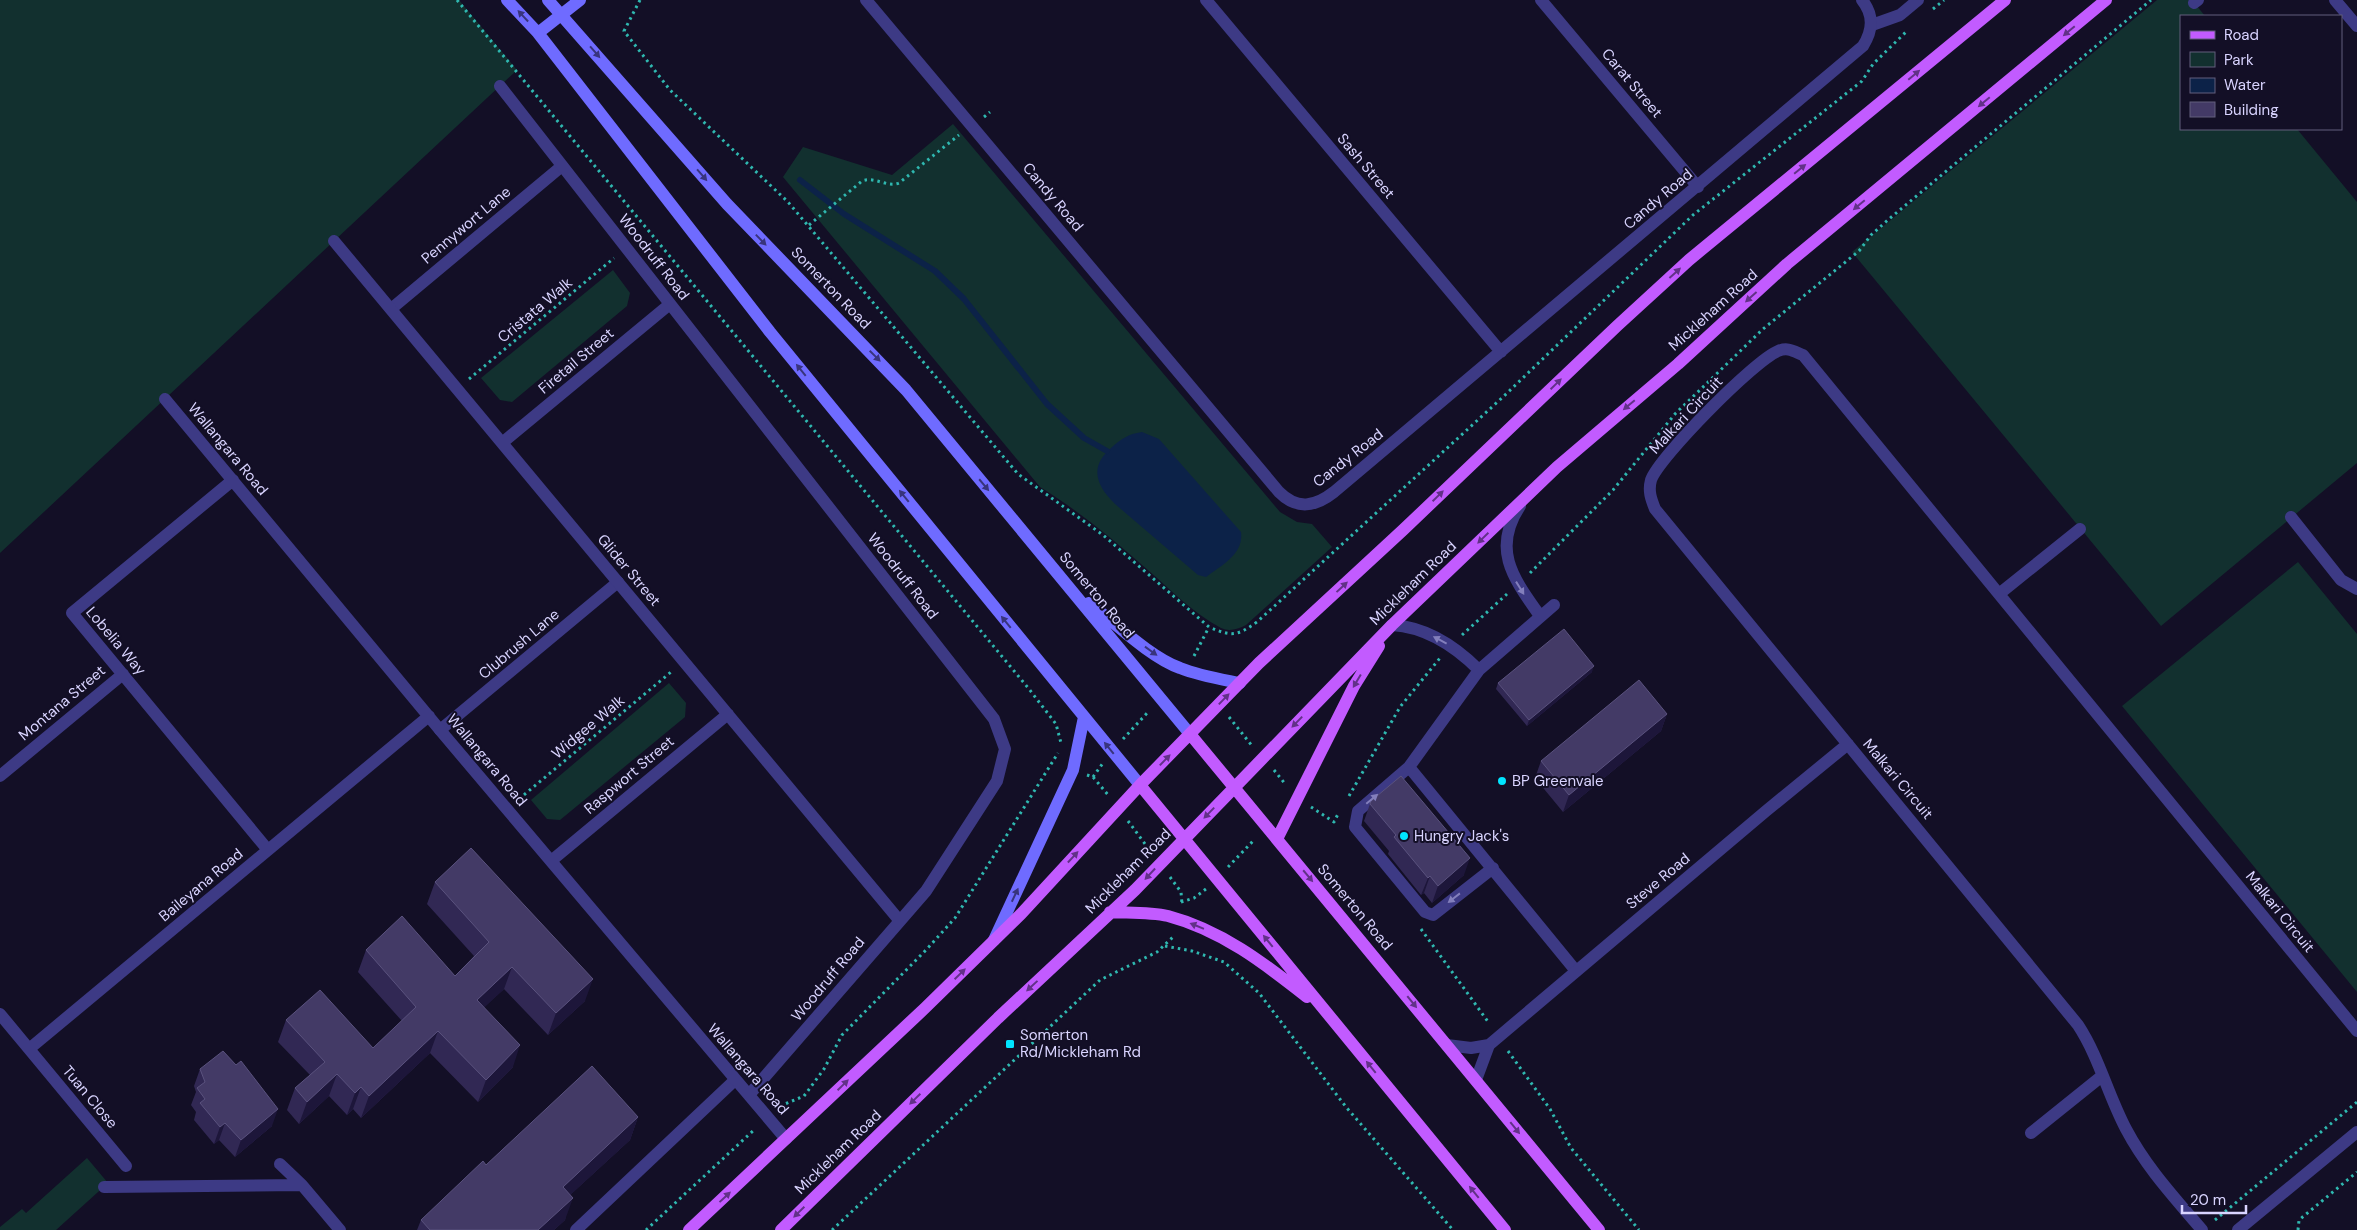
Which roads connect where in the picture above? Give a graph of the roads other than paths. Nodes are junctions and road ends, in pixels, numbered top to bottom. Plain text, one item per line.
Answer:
1 (507, 0) edge
2 (548, 0) edge
3 (580, 0) edge
4 (866, 0) edge
5 (1206, 0) edge
6 (1541, 0) edge
7 (1862, 0) edge
8 (1918, 0) edge
9 (2004, 0) edge
10 (2106, 0) edge
11 (2335, 0) edge
12 (563, 15) junction
13 (1872, 24) junction
14 (2357, 26) edge
15 (538, 33) junction
16 (500, 86) dead end
17 (562, 166) junction
18 (1698, 187) junction
19 (334, 241) dead end
20 (670, 304) junction
21 (391, 309) junction
22 (1501, 352) junction
23 (165, 399) dead end
24 (502, 443) junction
25 (233, 480) junction
26 (1527, 495) junction
27 (2291, 517) dead end
28 (2080, 529) dead end
29 (618, 582) junction
30 (1071, 589) junction
31 (2357, 589) edge
32 (2000, 594) junction
33 (1554, 605) dead end
34 (1540, 616) junction
35 (1392, 625) junction
36 (1479, 670) junction
37 (123, 674) junction
38 (1240, 683) junction
39 (728, 714) junction
40 (429, 716) junction
41 (1084, 717) junction
42 (440, 730) junction
43 (1190, 734) junction
44 (1848, 744) junction
45 (1409, 767) junction
46 (0, 776) edge
47 (1140, 785) junction
48 (1234, 787) junction
49 (1184, 839) junction
50 (1277, 839) junction
51 (268, 850) junction
52 (551, 861) junction
53 (1492, 868) junction
54 (1110, 912) junction
55 (899, 920) junction
56 (994, 940) junction
57 (1576, 971) junction
58 (1325, 1010) junction
59 (0, 1014) edge
60 (2357, 1031) edge
61 (1447, 1045) junction
62 (1489, 1045) junction
63 (29, 1049) junction
64 (2102, 1076) junction
65 (735, 1080) junction
66 (1476, 1080) junction
67 (748, 1095) junction
68 (2357, 1132) edge
69 (2030, 1133) dead end
70 (786, 1139) junction
71 (280, 1164) dead end
72 (126, 1166) dead end
73 (302, 1184) junction
74 (104, 1187) dead end
75 (2253, 1226) edge
76 (2206, 1227) edge
77 (340, 1230) edge
78 (576, 1230) edge
79 (689, 1230) edge
80 (781, 1230) edge
81 (1505, 1230) edge
82 (1599, 1230) edge
83 (2238, 1230) edge

15 -> 1 main road
2 - 12 main road, Somerton Road
3 - 12 main road
4 - 22 street, Candy Road
5 - 22 street, Sash Street
6 - 18 street, Carat Street
7 - 13 street
8 - 13 street
38 -> 9 main road
10 -> 26 main road, Mickleham Road
11 - 14 street
12 - 15 main road
12 -> 30 main road, Somerton Road
13 - 18 street, Candy Road
41 -> 15 main road
16 - 17 street, Woodruff Road
17 - 20 street, Woodruff Road
17 - 21 street, Pennywort Lane
18 - 22 street, Candy Road
19 - 21 street, Glider Street
20 - 24 street, Firetail Street
20 - 55 street, Woodruff Road
21 - 24 street, Glider Street
23 - 25 street, Wallangara Road
24 - 29 street, Glider Street
25 - 37 street, Lobelia Way
25 - 40 street, Wallangara Road
26 -> 34 street
26 -> 35 main road, Mickleham Road
27 - 31 street
28 - 32 street
29 - 39 street, Glider Street
29 - 42 street, Clubrush Lane
30 -> 38 main road
30 - 43 main road, Somerton Road
32 - 44 street, Malkari Circuit
32 - 60 street, Malkari Circuit
33 - 34 street
34 - 36 street
36 -> 35 street
35 -> 48 main road, Mickleham Road
35 -> 50 main road
36 - 45 street
37 - 46 street, Montana Street
37 - 51 street, Lobelia Way
43 -> 38 main road
39 - 52 street, Raspwort Street
39 - 55 street, Glider Street
40 - 42 street, Wallangara Road
40 - 51 street, Baileyana Road
47 -> 41 main road
56 -> 41 main road
42 - 52 street, Wallangara Road
47 -> 43 main road
43 - 48 main road, Somerton Road
44 - 57 street, Steve Road
44 - 64 street, Malkari Circuit
45 - 53 street
53 -> 45 street
47 - 49 main road
56 -> 47 main road
48 -> 49 main road, Mickleham Road
48 - 50 main road, Somerton Road
49 -> 54 main road, Mickleham Road
58 -> 49 main road
50 -> 61 main road, Somerton Road
51 - 63 street, Baileyana Road
52 - 65 street, Wallangara Road
53 - 57 street
58 -> 54 main road
54 -> 80 main road, Mickleham Road
55 - 67 street, Woodruff Road
70 -> 56 main road
57 - 62 street, Steve Road
81 -> 58 main road
59 - 63 street
61 - 62 street
61 - 66 main road, Somerton Road
62 - 66 street
63 - 72 street, Tuan Close
64 - 69 street
64 - 76 street, Malkari Circuit
65 - 67 street, Wallangara Road
65 - 78 street
66 -> 82 main road, Somerton Road
67 - 70 street, Wallangara Road
68 - 75 street
79 -> 70 main road
71 - 73 street
73 - 74 street
73 - 77 street
75 - 83 street

